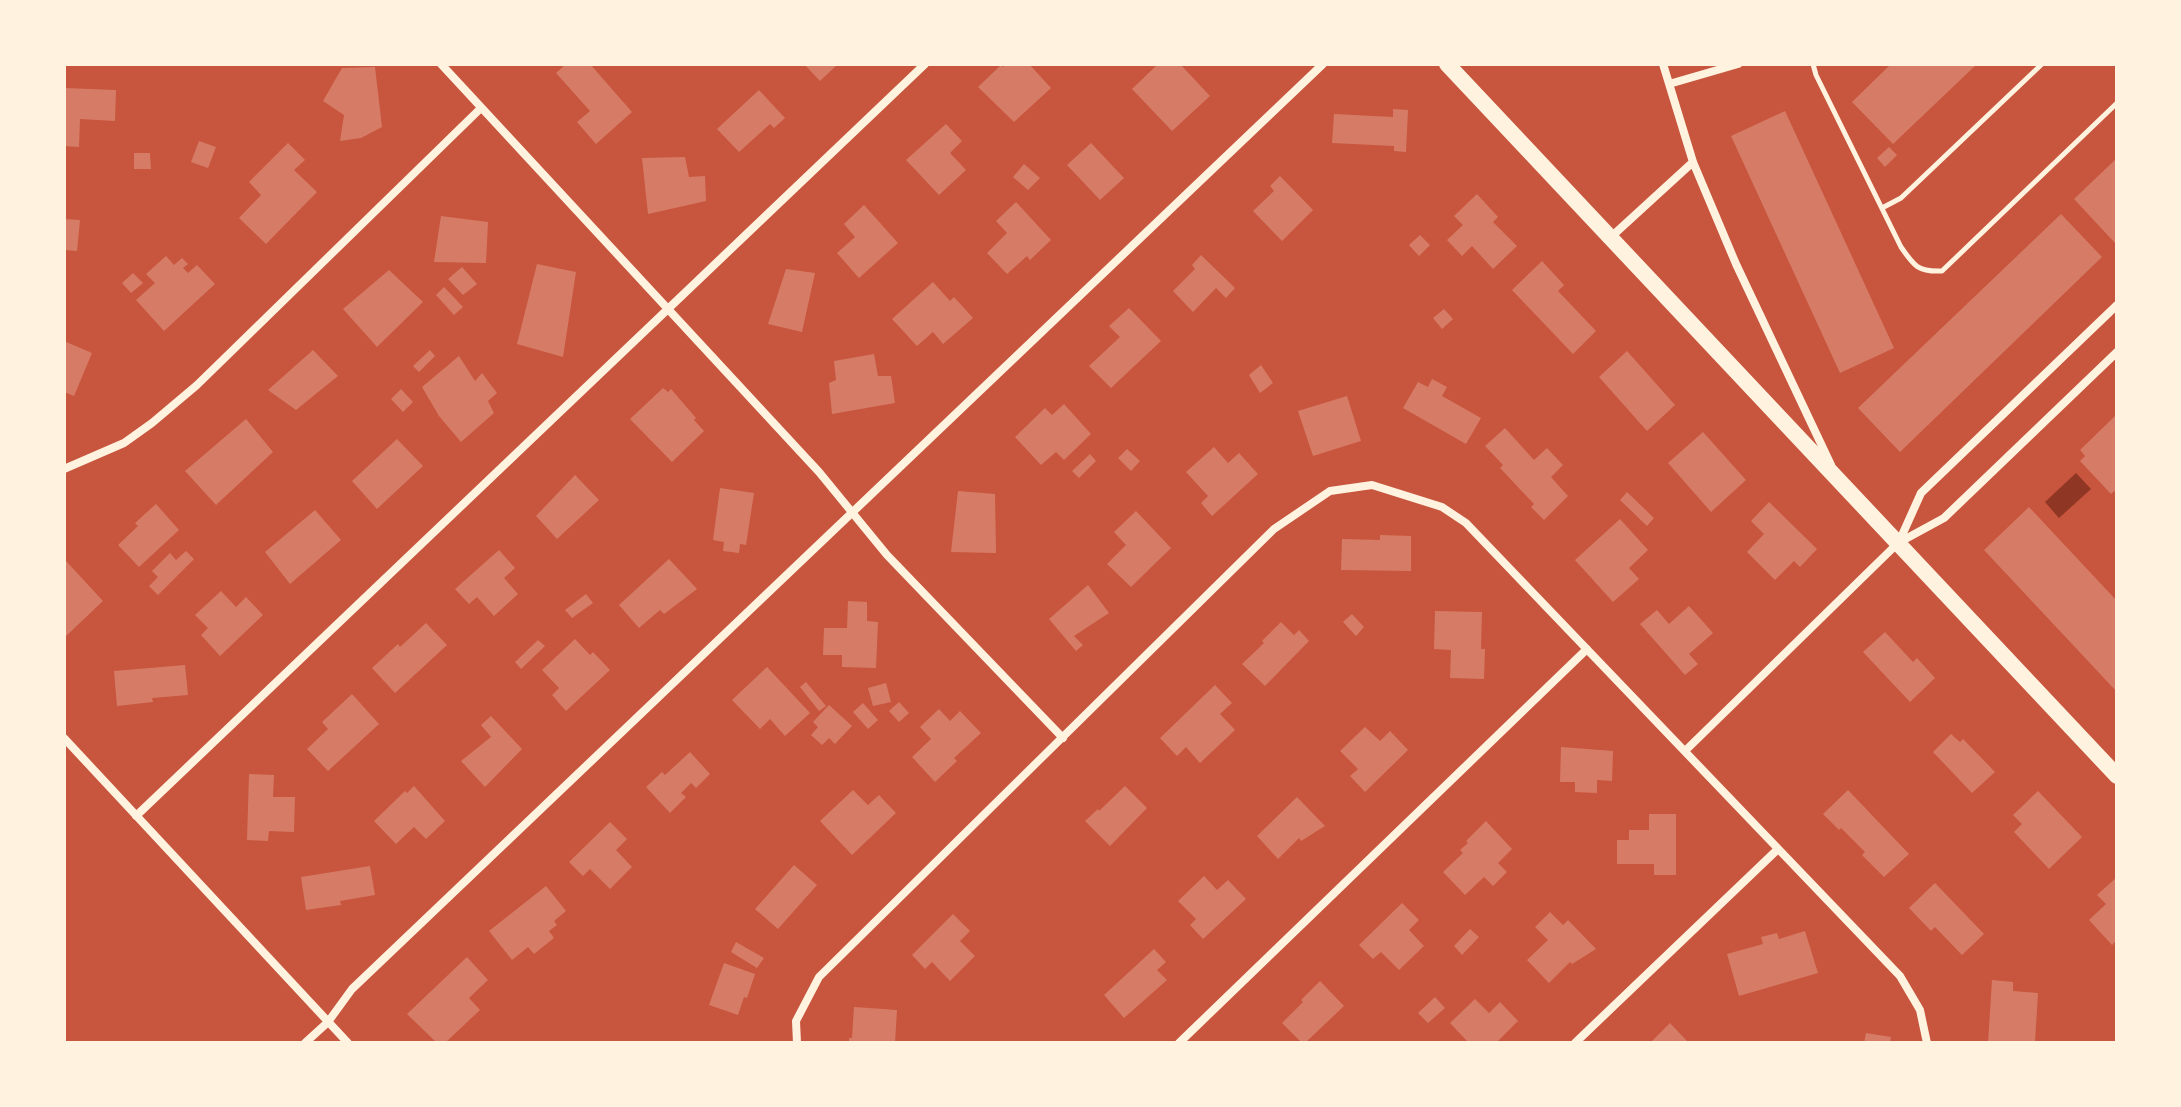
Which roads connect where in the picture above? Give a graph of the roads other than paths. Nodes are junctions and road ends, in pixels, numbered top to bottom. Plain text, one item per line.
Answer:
1 (441, 64) edge
2 (925, 64) edge
3 (1323, 64) edge
4 (1447, 64) edge
5 (1663, 64) edge
6 (1738, 64) edge
7 (1813, 64) edge
8 (2042, 64) edge
9 (1669, 84) junction
10 (2117, 103) edge
11 (481, 108) junction
12 (1693, 162) junction
13 (1882, 208) junction
14 (1610, 238) junction
15 (2117, 305) edge
16 (669, 309) junction
17 (2117, 352) edge
18 (64, 469) edge
19 (1839, 480) junction
20 (853, 513) junction
21 (1898, 543) junction
22 (1587, 649) junction
23 (64, 738) edge
24 (1063, 738) junction
25 (1685, 751) junction
26 (2117, 776) edge
27 (136, 816) junction
28 (1778, 849) junction
29 (328, 1022) junction
30 (305, 1043) edge
31 (348, 1043) edge
32 (797, 1043) edge
33 (1179, 1043) edge
34 (1575, 1043) edge
35 (1927, 1043) edge

1 - 11 street
2 - 16 street
3 - 20 street
4 - 14 main road
5 - 9 street
6 - 9 street
7 - 13 lane
8 - 13 lane
9 - 12 street
10 - 13 lane
11 - 16 street
11 - 18 street
12 - 14 street
12 - 19 street
14 - 19 main road
15 - 21 street
16 - 20 street
16 - 27 street
17 - 21 street
19 - 21 main road
20 - 24 street
20 - 29 street
21 - 25 street
21 - 26 main road
22 - 24 street
22 - 25 street
22 - 33 street
23 - 27 street
24 - 32 street
25 - 28 street
27 - 29 street
28 - 34 street
28 - 35 street
29 - 30 street
29 - 31 street

